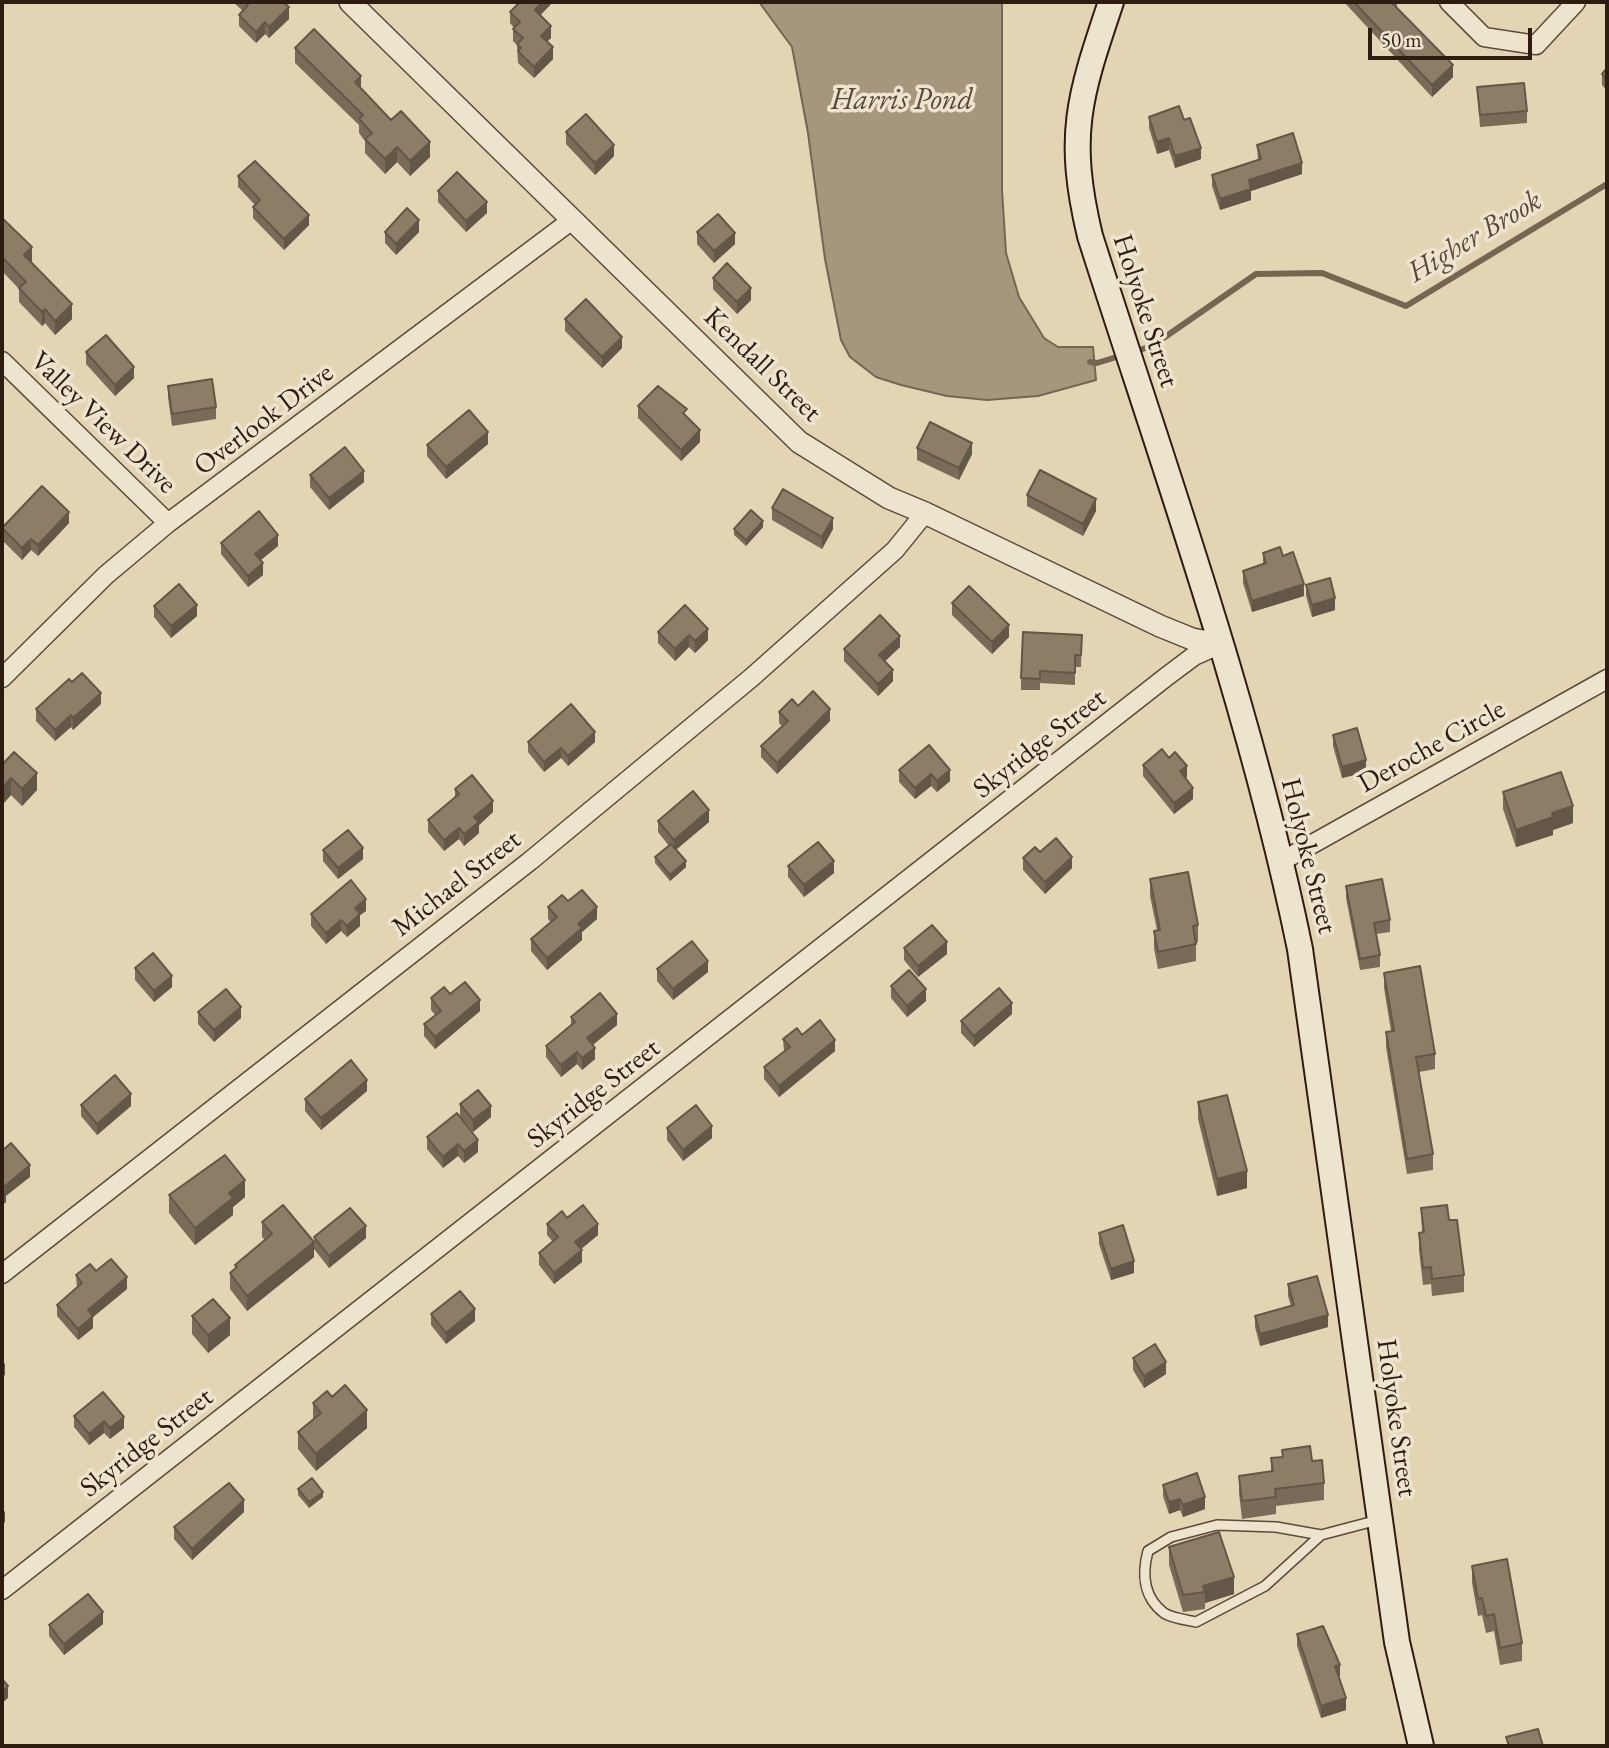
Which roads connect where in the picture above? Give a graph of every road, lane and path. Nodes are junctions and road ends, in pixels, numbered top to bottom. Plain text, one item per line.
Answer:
1 (350, 2) edge
2 (1111, 2) edge
3 (1449, 2) edge
4 (1576, 2) edge
5 (572, 220) junction
6 (2, 361) edge
7 (925, 513) junction
8 (168, 523) junction
9 (1221, 644) junction
10 (2, 678) edge
11 (1607, 679) edge
12 (1282, 861) junction
13 (2, 1274) edge
14 (1380, 1519) junction
15 (1321, 1535) junction
16 (2, 1590) edge
17 (1421, 1746) edge

1 - 5 street, Kendall Street
2 - 9 main road, Holyoke Street
3 - 4 street
5 - 7 street, Kendall Street
5 - 8 street, Overlook Drive
6 - 8 street, Valley View Drive
7 - 9 street, Kendall Street
7 - 13 street, Michael Street
8 - 10 street, Overlook Drive
9 - 12 main road, Holyoke Street
9 - 16 street, Skyridge Street
11 - 12 street, Deroche Circle
12 - 14 main road, Holyoke Street
14 - 15 lane
14 - 17 main road, Holyoke Street
15 - 15 lane

